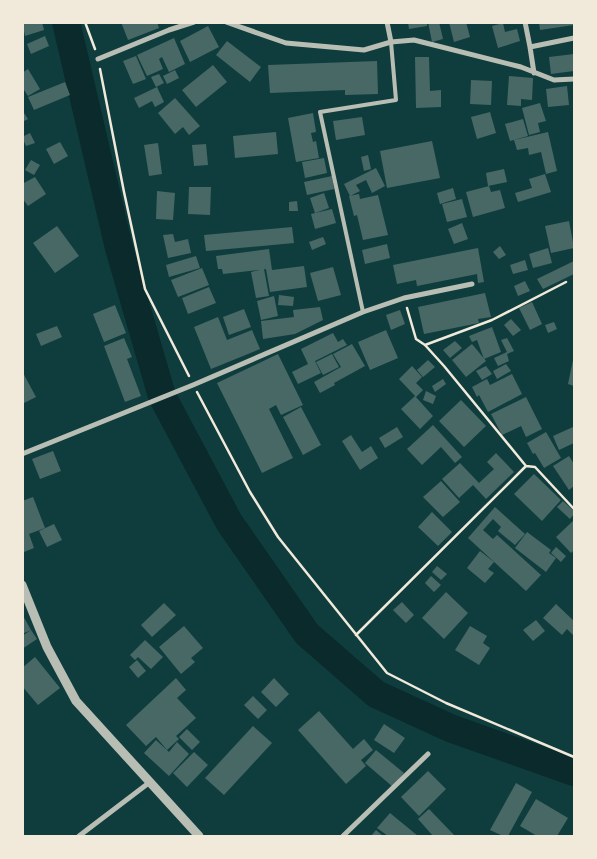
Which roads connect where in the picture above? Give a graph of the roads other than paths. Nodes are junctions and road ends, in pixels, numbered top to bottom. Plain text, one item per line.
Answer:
1 (194, 22) edge
2 (226, 22) edge
3 (387, 22) edge
4 (525, 22) edge
5 (574, 38) edge
6 (391, 42) junction
7 (530, 47) junction
8 (98, 59) road end
9 (534, 73) junction
10 (574, 79) edge
11 (472, 284) dead end
12 (363, 312) junction
13 (22, 454) edge
14 (22, 585) edge
15 (428, 754) dead end
16 (151, 782) junction
17 (79, 836) edge
18 (199, 836) edge
19 (343, 836) edge

1 - 8 street
2 - 6 street
3 - 6 street
4 - 7 street
5 - 7 street
6 - 9 street
6 - 12 lane
7 - 9 street
9 - 10 street
11 - 12 street
12 - 13 street
14 - 16 street
15 - 19 street
16 - 17 street
16 - 18 street

